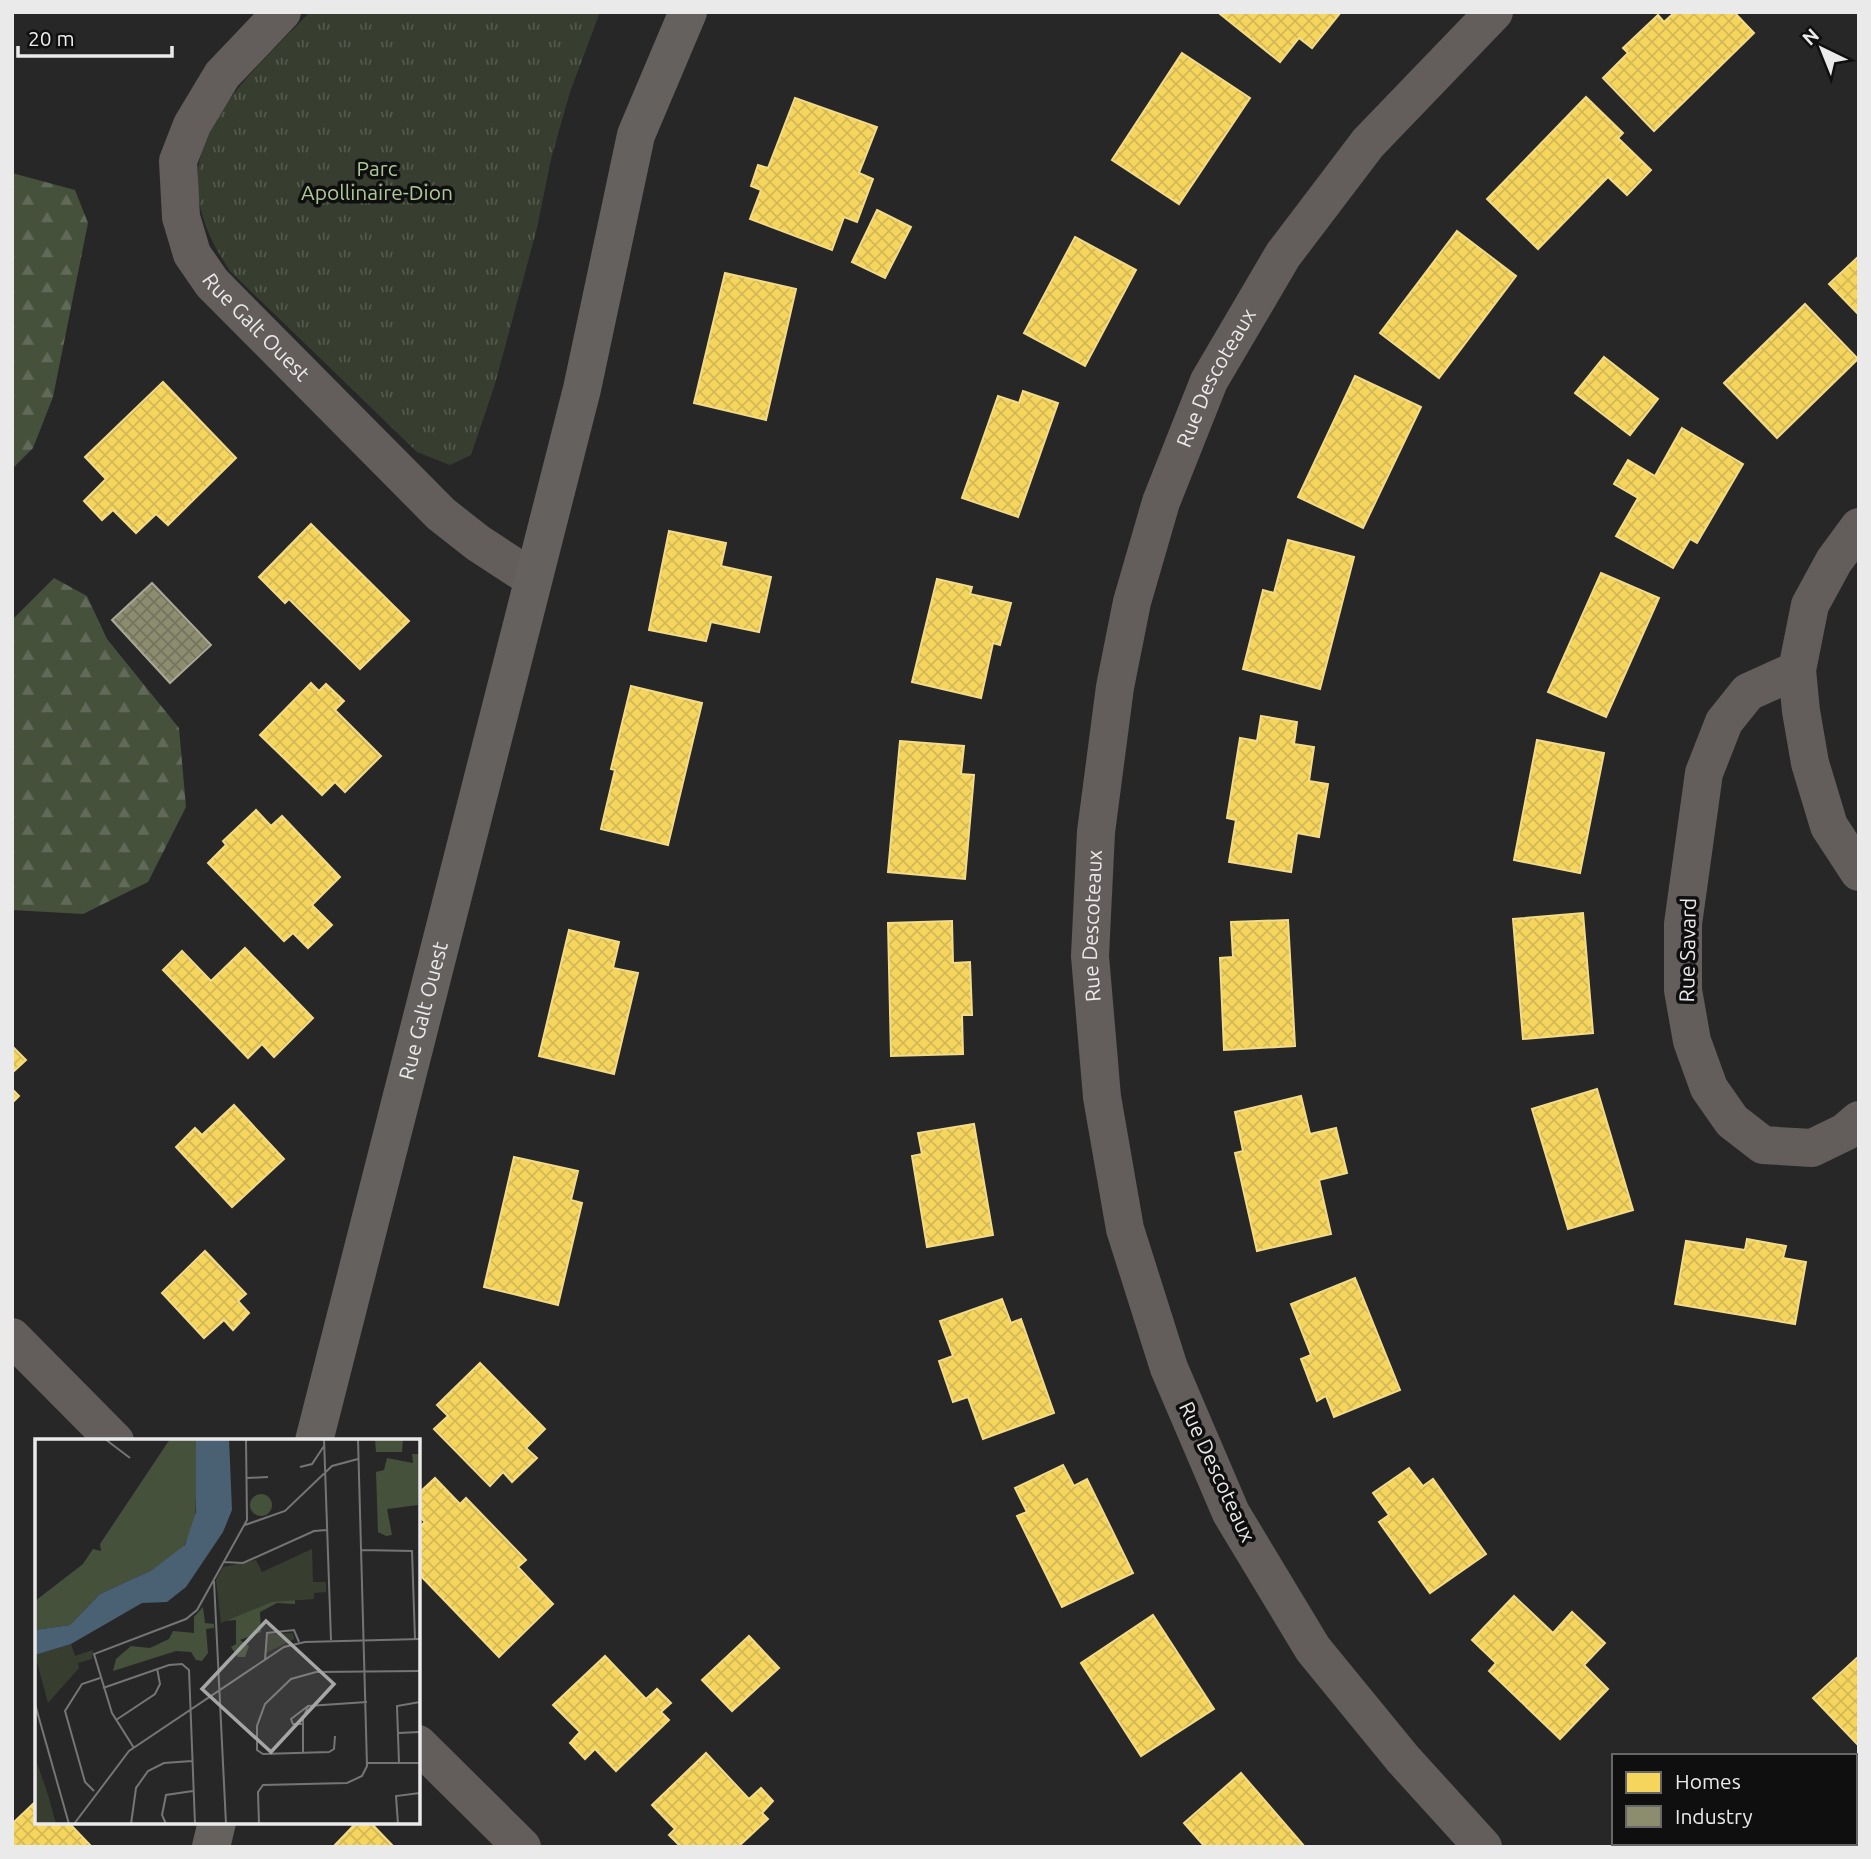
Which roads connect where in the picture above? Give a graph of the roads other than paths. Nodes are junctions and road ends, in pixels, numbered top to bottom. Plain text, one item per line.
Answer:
1 (282, 12) edge
2 (688, 12) edge
3 (1494, 12) edge
4 (1859, 527) edge
5 (533, 579) junction
6 (1797, 670) junction
7 (1859, 872) edge
8 (1859, 1120) edge
9 (12, 1337) edge
10 (113, 1439) edge
11 (315, 1439) edge
12 (420, 1746) edge
13 (216, 1824) edge
14 (211, 1847) edge
15 (522, 1847) edge
16 (1483, 1847) edge

1 - 5 street, Rue Galt Ouest
2 - 5 street, Rue Galt Ouest
3 - 16 street, Rue Descoteaux
4 - 6 street
5 - 11 street, Rue Galt Ouest
6 - 7 street
6 - 8 street, Rue Savard
9 - 10 street
12 - 15 street
13 - 14 street

